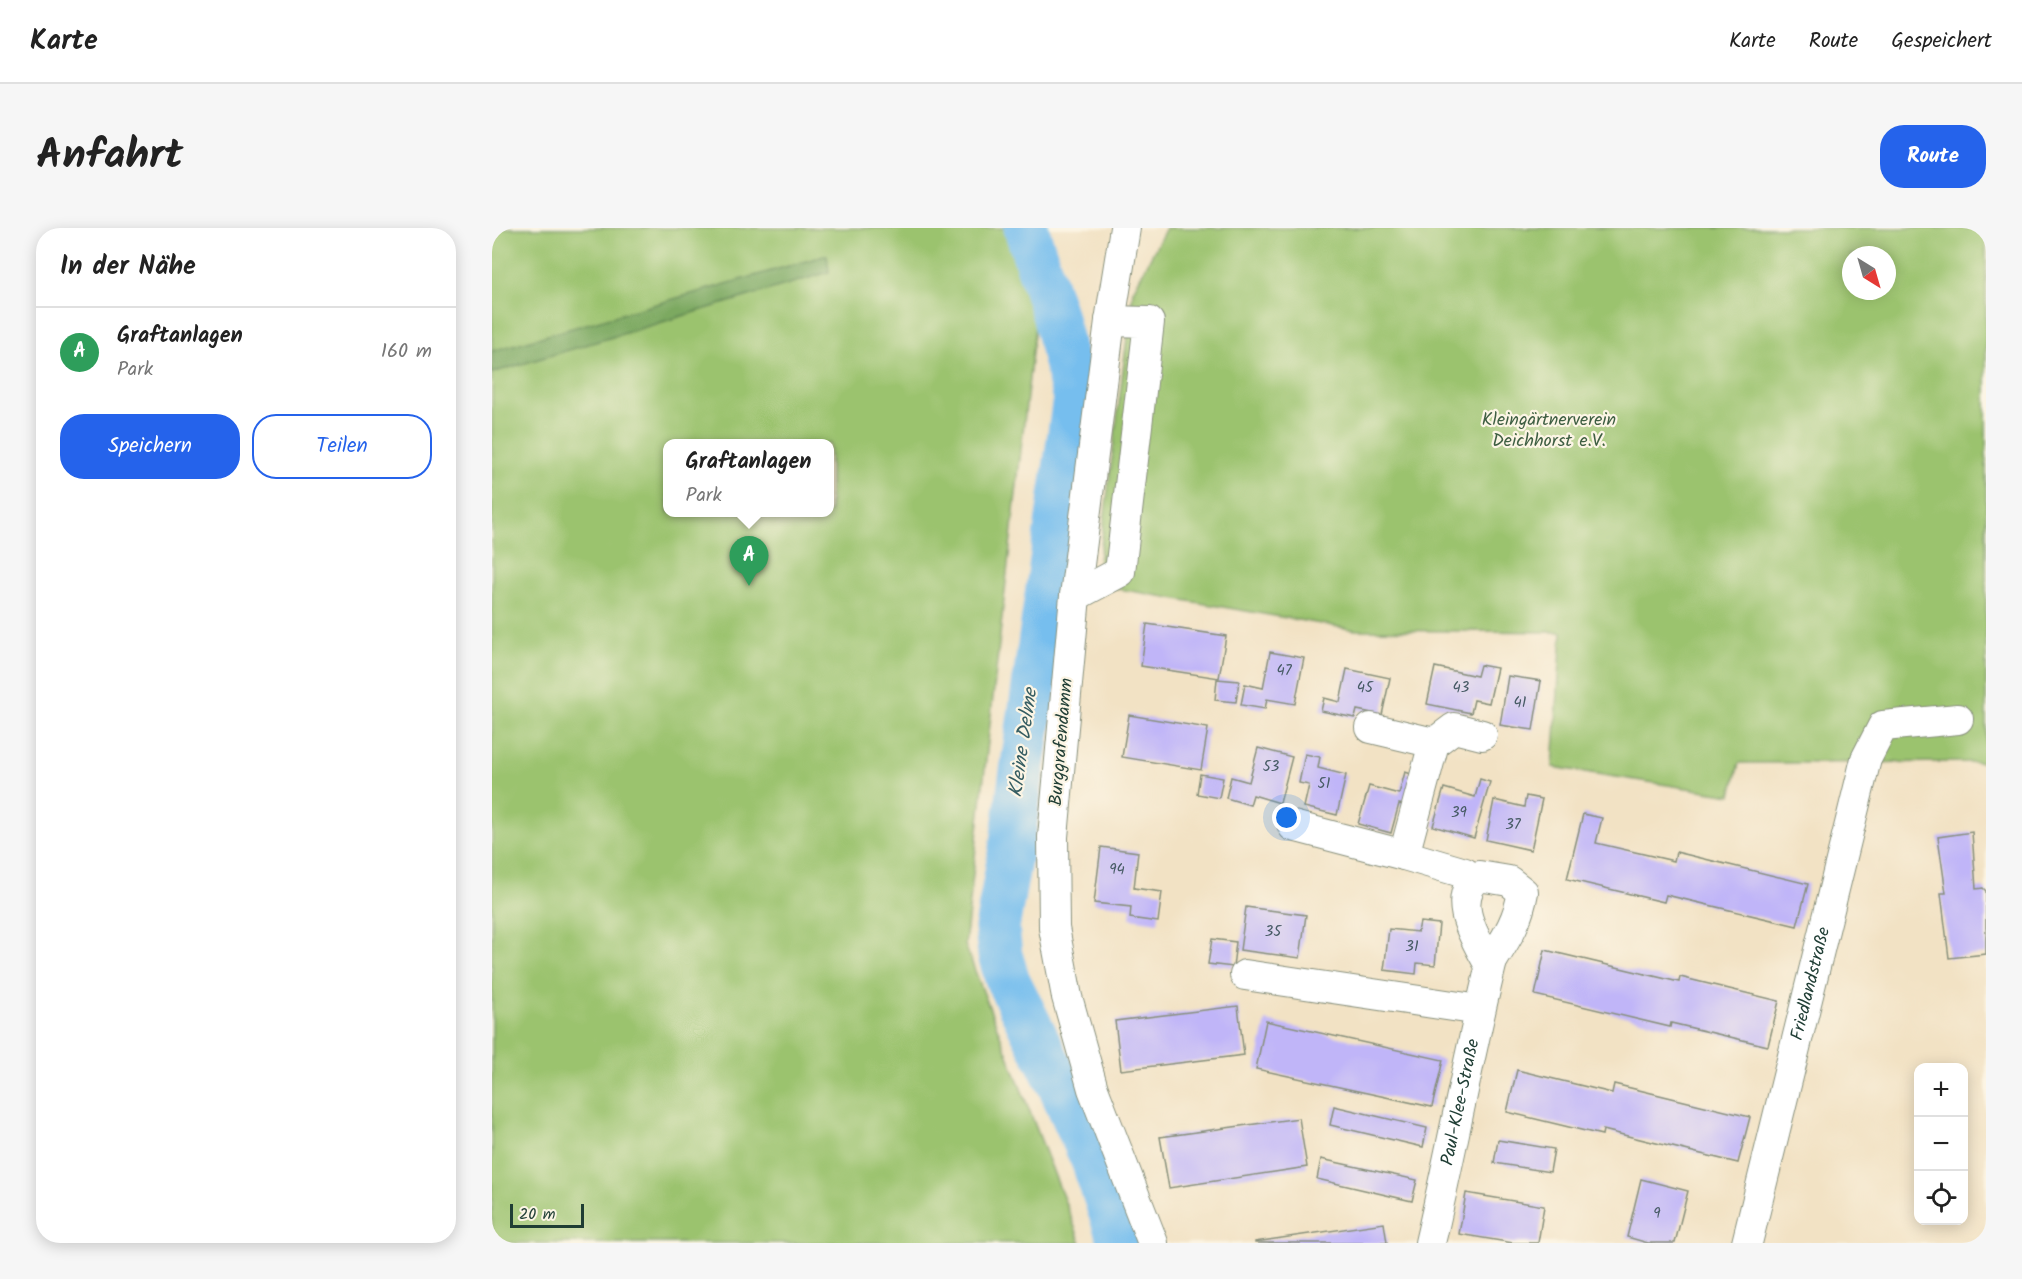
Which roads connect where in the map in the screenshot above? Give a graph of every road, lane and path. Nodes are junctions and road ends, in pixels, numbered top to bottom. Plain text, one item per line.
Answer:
1 (1125, 228) edge
2 (1110, 321) junction
3 (1135, 445) junction
4 (1093, 449) junction
5 (1074, 596) junction
6 (1958, 719) dead end
7 (1371, 728) dead end
8 (1482, 735) dead end
9 (1434, 743) junction
10 (1293, 825) dead end
11 (1404, 855) junction
12 (1473, 881) junction
13 (1492, 961) junction
14 (1245, 975) dead end
15 (1480, 1010) junction
16 (1153, 1243) edge
17 (1430, 1243) edge
18 (1747, 1243) edge

1 - 2 street, Burggrafendamm
2 - 3 street
2 - 4 street, Burggrafendamm
3 - 4 street
3 - 5 street
4 - 5 street, Burggrafendamm
5 - 16 street, Burggrafendamm
6 - 18 street, Friedlandstraße
7 - 9 street
8 - 9 street
9 - 11 street
10 - 11 street
11 - 12 street
12 - 13 street
12 - 13 street, Paul-Klee-Straße
13 - 15 street, Paul-Klee-Straße
14 - 15 street
15 - 17 street, Paul-Klee-Straße

